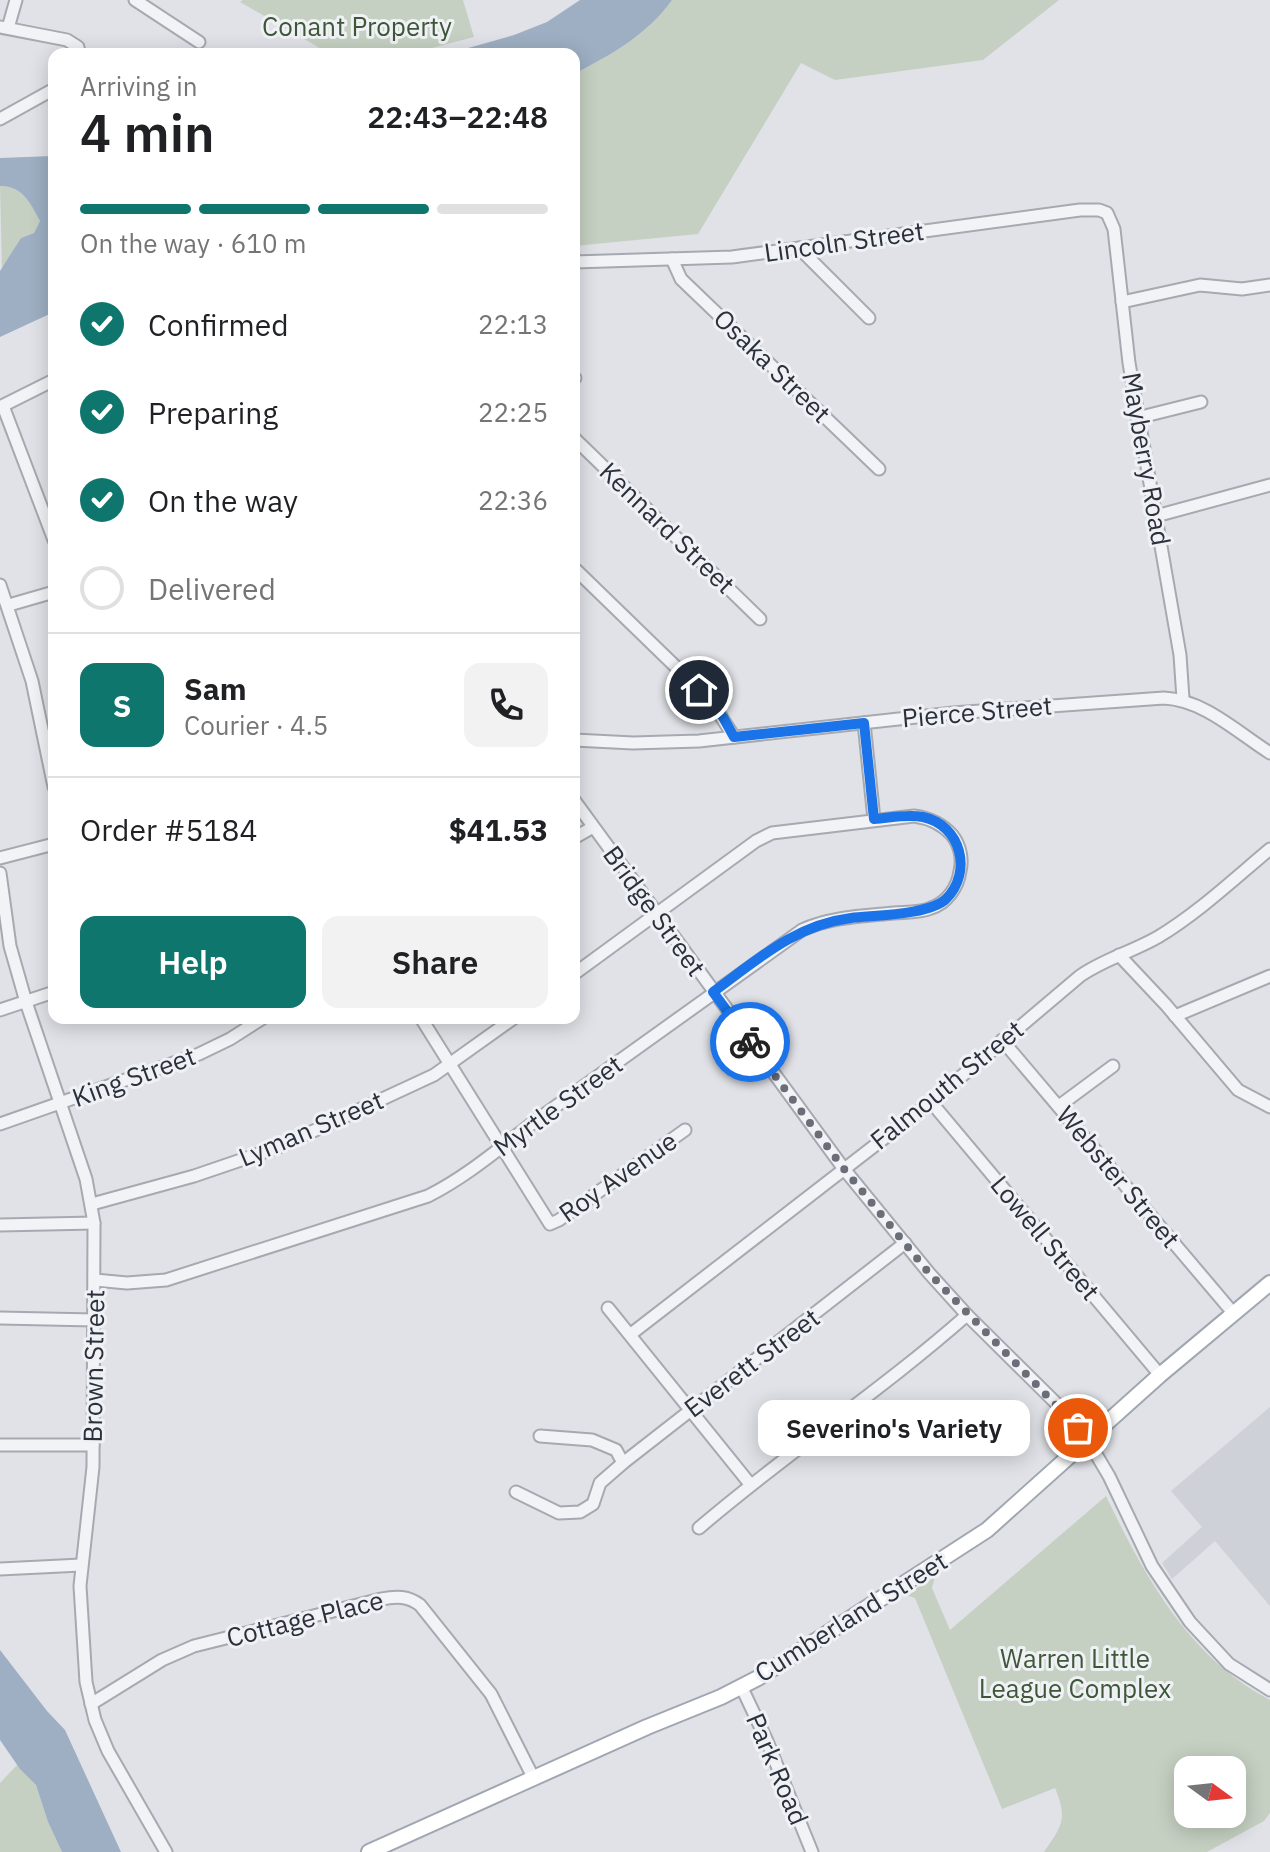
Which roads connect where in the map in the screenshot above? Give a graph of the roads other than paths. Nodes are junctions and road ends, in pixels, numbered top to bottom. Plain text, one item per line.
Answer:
1 (16, 0) edge
2 (135, 0) edge
3 (4, 27) edge
4 (199, 42) dead end
5 (78, 48) edge
6 (48, 92) edge
7 (0, 119) edge
8 (1110, 219) joint
9 (799, 248) junction
10 (672, 259) junction
11 (580, 262) edge
12 (1270, 285) edge
13 (1122, 302) junction
14 (869, 318) dead end
15 (48, 383) edge
16 (1201, 402) dead end
17 (1, 406) edge
18 (1137, 418) junction
19 (580, 444) edge
20 (879, 469) dead end
21 (1270, 485) edge
22 (1156, 516) junction
23 (48, 525) edge
24 (580, 574) edge
25 (0, 585) edge
26 (48, 594) edge
27 (9, 605) junction
28 (760, 619) dead end
29 (1183, 699) junction
30 (864, 723) junction
31 (734, 737) junction
32 (580, 740) edge
33 (48, 751) edge
34 (1270, 753) edge
35 (580, 809) edge
36 (874, 819) junction
37 (593, 827) junction
38 (580, 835) edge
39 (48, 846) edge
40 (1270, 849) edge
41 (0, 858) edge
42 (0, 873) edge
43 (657, 915) junction
44 (1119, 955) junction
45 (580, 970) edge
46 (1270, 976) edge
47 (713, 992) junction
48 (48, 994) edge
49 (26, 1002) junction
50 (0, 1010) edge
51 (1175, 1016) junction
52 (253, 1024) edge
53 (425, 1024) edge
54 (506, 1024) edge
55 (1002, 1040) junction
56 (450, 1066) junction
57 (1113, 1066) dead end
58 (931, 1102) junction
59 (60, 1104) junction
60 (1059, 1106) junction
61 (1270, 1107) edge
62 (0, 1124) edge
63 (685, 1130) dead end
64 (501, 1149) junction
65 (844, 1169) junction
66 (92, 1204) junction
67 (94, 1223) junction
68 (0, 1225) edge
69 (905, 1243) junction
70 (95, 1280) junction
71 (1270, 1283) edge
72 (608, 1308) dead end
73 (1234, 1314) junction
74 (967, 1315) junction
75 (0, 1318) edge
76 (94, 1320) junction
77 (631, 1334) junction
78 (1160, 1375) junction
79 (692, 1410) junction
80 (540, 1436) dead end
81 (1087, 1439) junction
82 (0, 1445) edge
83 (93, 1445) junction
84 (623, 1463) junction
85 (750, 1484) junction
86 (516, 1492) dead end
87 (699, 1528) dead end
88 (81, 1565) junction
89 (0, 1569) edge
90 (741, 1686) junction
91 (1270, 1690) edge
92 (91, 1704) junction
93 (534, 1779) junction
94 (166, 1852) edge
95 (369, 1852) edge
96 (812, 1852) edge

1 - 3 street
2 - 4 street
3 - 5 street
6 - 7 street
8 - 9 street, Lincoln Street
8 - 13 street, Mayberry Road
9 - 10 street, Lincoln Street
9 - 14 street
10 - 11 street, Lincoln Street
10 - 20 street, Osaka Street
12 - 13 street
13 - 18 street, Mayberry Road
15 - 17 street
16 - 18 street
17 - 23 street
18 - 22 street, Mayberry Road
19 - 28 street, Kennard Street
21 - 22 street
22 - 29 street, Mayberry Road
24 - 31 street
25 - 27 street
26 - 27 street
27 - 33 street
29 - 30 street, Pierce Street
29 - 34 street
30 - 31 street, Pierce Street
30 - 36 street
31 - 32 street, Pierce Street
35 - 37 street, Bridge Street
36 - 43 street
36 - 47 street, Myrtle Street
37 - 38 street
37 - 43 street, Bridge Street
39 - 41 street
40 - 44 street, Falmouth Street
42 - 49 street, Brown Street
43 - 45 street
43 - 47 street, Bridge Street
44 - 51 street
44 - 55 street, Falmouth Street
46 - 51 street
47 - 64 street, Myrtle Street
47 - 65 street, Bridge Street
48 - 49 street
49 - 50 street
49 - 59 street, Brown Street
51 - 61 street
52 - 59 street, King Street
53 - 56 street
54 - 56 street, Lyman Street
55 - 58 street, Falmouth Street
55 - 60 street, Webster Street
56 - 64 street
56 - 66 street, Lyman Street
57 - 60 street
58 - 65 street, Falmouth Street
58 - 78 street, Lowell Street
59 - 62 street, King Street
59 - 66 street, Brown Street
60 - 73 street, Webster Street
63 - 64 street, Roy Avenue
64 - 70 street, Myrtle Street
65 - 69 street, Bridge Street
65 - 77 street, Falmouth Street
66 - 67 street, Brown Street
67 - 68 street
67 - 70 street, Brown Street
69 - 74 street, Bridge Street
69 - 79 street, Everett Street
70 - 76 street, Brown Street
71 - 73 main road, Cumberland Street
72 - 77 street
73 - 78 main road, Cumberland Street
74 - 81 street, Bridge Street
74 - 85 street
75 - 76 street
76 - 83 street, Brown Street
77 - 79 street
78 - 81 main road, Cumberland Street
79 - 84 street, Everett Street
79 - 85 street
80 - 84 street
81 - 90 main road, Cumberland Street
81 - 91 street, Bridge Street
82 - 83 street
83 - 88 street, Brown Street
84 - 86 street, Everett Street
85 - 87 street
88 - 89 street
88 - 92 street, Brown Street
90 - 93 main road, Cumberland Street
90 - 96 street, Park Road
92 - 93 street, Cottage Place
92 - 94 street, Brown Street
93 - 95 main road, Cumberland Street

